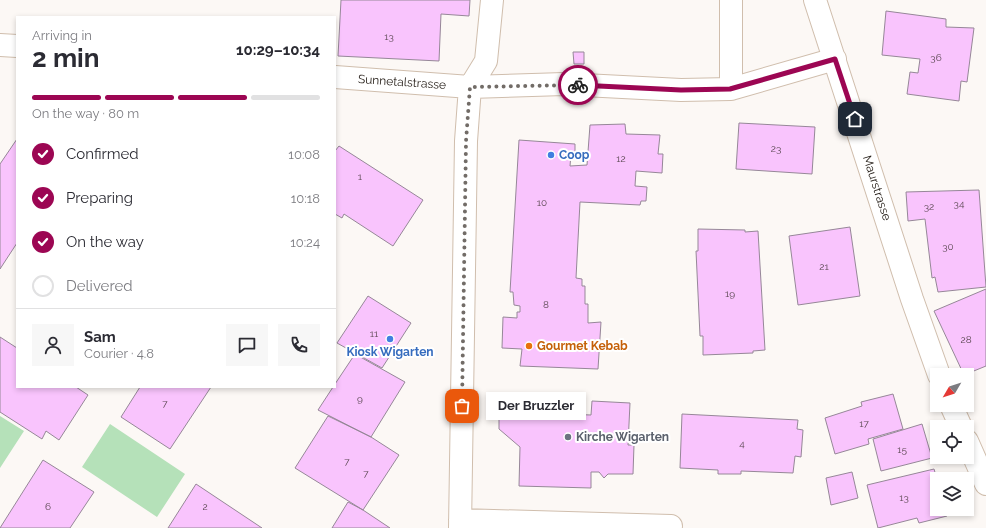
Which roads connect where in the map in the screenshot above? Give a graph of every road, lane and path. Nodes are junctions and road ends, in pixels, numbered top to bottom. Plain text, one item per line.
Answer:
1 (492, 0) edge
2 (731, 0) edge
3 (815, 0) edge
4 (0, 45) edge
5 (16, 46) edge
6 (835, 59) junction
7 (336, 77) edge
8 (470, 87) junction
9 (730, 89) junction
10 (937, 368) edge
11 (974, 457) edge
12 (986, 484) edge
13 (460, 524) edge
14 (671, 526) dead end

1 - 8 street
2 - 9 street
3 - 6 street, Maurstrasse
4 - 5 street
6 - 9 street, Sunnetalstrasse
6 - 10 street, Maurstrasse
7 - 8 street, Sunnetalstrasse
8 - 9 street, Sunnetalstrasse
8 - 13 street
11 - 12 street
13 - 14 street

